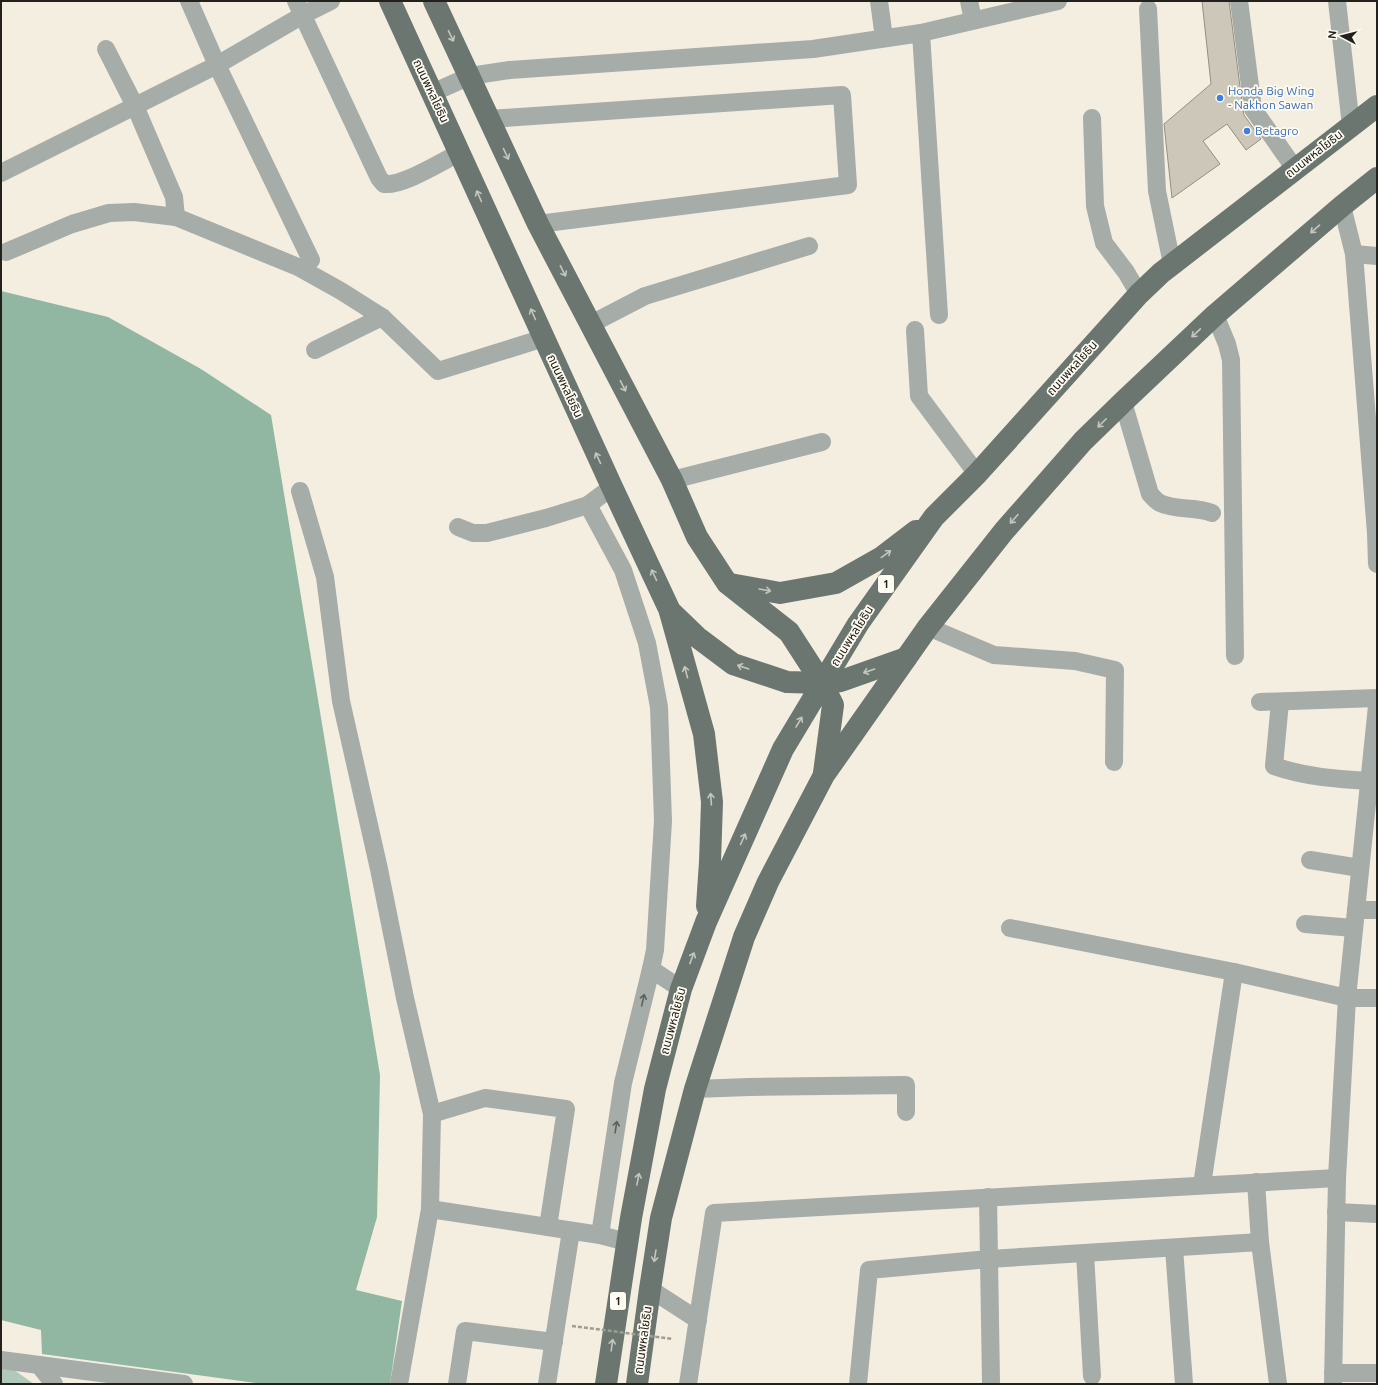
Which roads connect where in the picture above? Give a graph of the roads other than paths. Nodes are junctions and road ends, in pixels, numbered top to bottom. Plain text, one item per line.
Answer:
1 (189, 1) edge
2 (331, 1) edge
3 (390, 1) edge
4 (434, 1) edge
5 (878, 1) edge
6 (969, 1) edge
7 (1054, 1) edge
8 (1239, 1) edge
9 (1337, 1) edge
10 (299, 8) edge
11 (1148, 9) dead end
12 (973, 20) junction
13 (921, 33) junction
14 (884, 38) junction
15 (106, 49) dead end
16 (217, 65) junction
17 (470, 76) junction
18 (432, 93) junction
19 (135, 106) junction
20 (1377, 106) edge
21 (1092, 118) dead end
22 (490, 119) junction
23 (1350, 126) junction
24 (459, 153) junction
25 (1295, 169) junction
26 (1, 173) edge
27 (1377, 178) edge
28 (1342, 206) junction
29 (176, 217) junction
30 (538, 224) junction
31 (809, 246) dead end
32 (6, 252) dead end
33 (1354, 254) junction
34 (1377, 256) edge
35 (311, 260) dead end
36 (1172, 264) junction
37 (1139, 294) junction
38 (940, 315) dead end
39 (1215, 315) junction
40 (382, 316) junction
41 (591, 324) junction
42 (915, 330) dead end
43 (544, 338) junction
44 (315, 350) dead end
45 (1371, 393) edge
46 (1123, 402) junction
47 (822, 442) dead end
48 (977, 474) junction
49 (672, 480) junction
50 (612, 486) junction
51 (300, 491) dead end
52 (588, 505) junction
53 (1212, 513) dead end
54 (934, 517) junction
55 (458, 527) dead end
56 (1376, 533) edge
57 (1377, 564) edge
58 (727, 583) junction
59 (670, 610) junction
60 (928, 627) junction
61 (1234, 656) dead end
62 (906, 658) junction
63 (822, 683) junction
64 (1377, 698) edge
65 (1260, 702) dead end
66 (1280, 702) junction
67 (1377, 706) edge
68 (1375, 736) edge
69 (1114, 762) dead end
70 (824, 775) junction
71 (1369, 781) junction
72 (1310, 860) dead end
73 (1360, 868) junction
74 (1356, 910) junction
75 (1377, 910) edge
76 (706, 922) junction
77 (1305, 924) dead end
78 (1010, 928) dead end
79 (1354, 928) junction
80 (651, 969) junction
81 (1234, 972) junction
82 (681, 989) junction
83 (1347, 998) junction
84 (1377, 998) edge
85 (695, 1089) junction
86 (906, 1112) dead end
87 (432, 1114) junction
88 (1337, 1178) junction
89 (1256, 1182) junction
90 (1202, 1185) junction
91 (988, 1197) junction
92 (430, 1209) junction
93 (1336, 1212) junction
94 (1377, 1214) edge
95 (548, 1227) junction
96 (571, 1231) junction
97 (600, 1235) junction
98 (627, 1242) junction
99 (1260, 1242) junction
100 (1174, 1248) junction
101 (1085, 1253) junction
102 (989, 1259) junction
103 (650, 1289) junction
104 (698, 1320) junction
105 (554, 1342) junction
106 (1, 1360) edge
107 (40, 1365) junction
108 (1377, 1373) edge
109 (1092, 1376) dead end
110 (1333, 1378) edge
111 (991, 1382) dead end
112 (54, 1384) edge
113 (184, 1384) edge
114 (399, 1384) edge
115 (457, 1384) edge
116 (547, 1384) edge
117 (606, 1384) edge
118 (637, 1384) edge
119 (688, 1384) edge
120 (858, 1384) edge
121 (1184, 1384) edge
122 (1278, 1384) edge

1 - 16 street
2 - 10 street
3 - 18 main road, ถนนพหลโยธิน
4 -> 17 main road, ถนนพหลโยธิน
5 - 14 street
6 - 12 street
7 - 12 street
8 - 25 street
9 - 23 street
10 - 16 street
10 - 24 street
11 - 36 street
12 - 13 street
13 - 14 street
13 - 38 street
14 - 17 street
15 - 19 street
16 - 19 street
16 - 35 street
17 - 18 street
17 - 22 main road, ถนนพหลโยธิน
18 - 24 main road, ถนนพหลโยธิน
19 - 26 street
19 - 29 street
20 - 23 main road, ถนนพหลโยธิน / 1
21 - 37 street
22 -> 30 main road, ถนนพหลโยธิน
22 - 30 street
23 - 25 main road, ถนนพหลโยธิน / 1
43 -> 24 main road, ถนนพหลโยธิน
25 - 36 main road, ถนนพหลโยธิน / 1
27 - 28 main road, ถนนพหลโยธิน
28 - 33 street
28 -> 39 main road, ถนนพหลโยธิน
29 - 32 street
29 - 40 street
30 -> 41 main road, ถนนพหลโยธิน
31 - 41 street
33 - 34 street
33 - 45 street
36 - 37 main road, ถนนพหลโยธิน / 1
37 - 48 main road, ถนนพหลโยธิน / 1
39 -> 46 main road, ถนนพหลโยธิน
39 - 61 street
40 - 43 street
40 - 44 street
41 -> 49 main road, ถนนพหลโยธิน
42 - 48 street
50 -> 43 main road, ถนนพหลโยธิน
45 - 56 street
46 - 53 street
46 -> 60 main road, ถนนพหลโยธิน
47 - 49 street
48 - 54 main road, ถนนพหลโยธิน / 1
49 - 58 main road, ถนนพหลโยธิน
50 - 52 street
59 -> 50 main road, ถนนพหลโยธิน
51 - 87 street
52 - 55 street
52 - 80 street
58 -> 54 main road
54 - 63 main road, ถนนพหลโยธิน / 1
56 - 57 street
58 - 63 main road, ถนนพหลโยธิน
63 -> 59 main road, ถนนพหลโยธิน
76 -> 59 main road
60 - 62 main road, ถนนพหลโยธิน
60 - 69 street
62 -> 63 main road, ถนนพหลโยธิน
62 - 70 main road, ถนนพหลโยธิน
63 - 70 main road, ถนนพหลโยธิน
76 -> 63 main road, ถนนพหลโยธิน / 1
64 - 66 street
65 - 66 street
66 - 71 street
67 - 68 street
68 - 71 street
70 - 85 main road, ถนนพหลโยธิน
71 - 73 street
72 - 73 street
73 - 74 street
74 - 75 street
74 - 79 street
82 -> 76 main road, ถนนพหลโยธิน / 1
77 - 79 street
78 - 81 street
79 - 83 street
80 - 82 street
97 -> 80 street
81 - 83 street
81 - 90 street
98 -> 82 main road, ถนนพหลโยธิน / 1
83 - 84 street
83 - 88 street
85 - 86 street
85 -> 103 main road, ถนนพหลโยธิน
87 - 92 street
87 - 95 street
88 - 89 street
88 - 93 street
89 - 90 street
89 - 99 street
90 - 91 street
91 - 102 street
91 - 104 street
92 - 95 street
92 - 114 street
93 - 94 street
93 - 110 street
95 - 96 street
96 - 97 street
96 - 105 street
97 - 98 street
117 -> 98 main road, ถนนพหลโยธิน / 1
99 - 100 street
99 - 122 street
100 - 101 street
100 - 121 street
101 - 102 street
101 - 109 street
102 - 111 street
102 - 120 street
103 - 104 street
103 - 118 main road, ถนนพหลโยธิน
104 - 119 street
105 - 115 street
105 - 116 street
106 - 107 street
107 - 112 street
107 - 113 street
108 - 110 street

